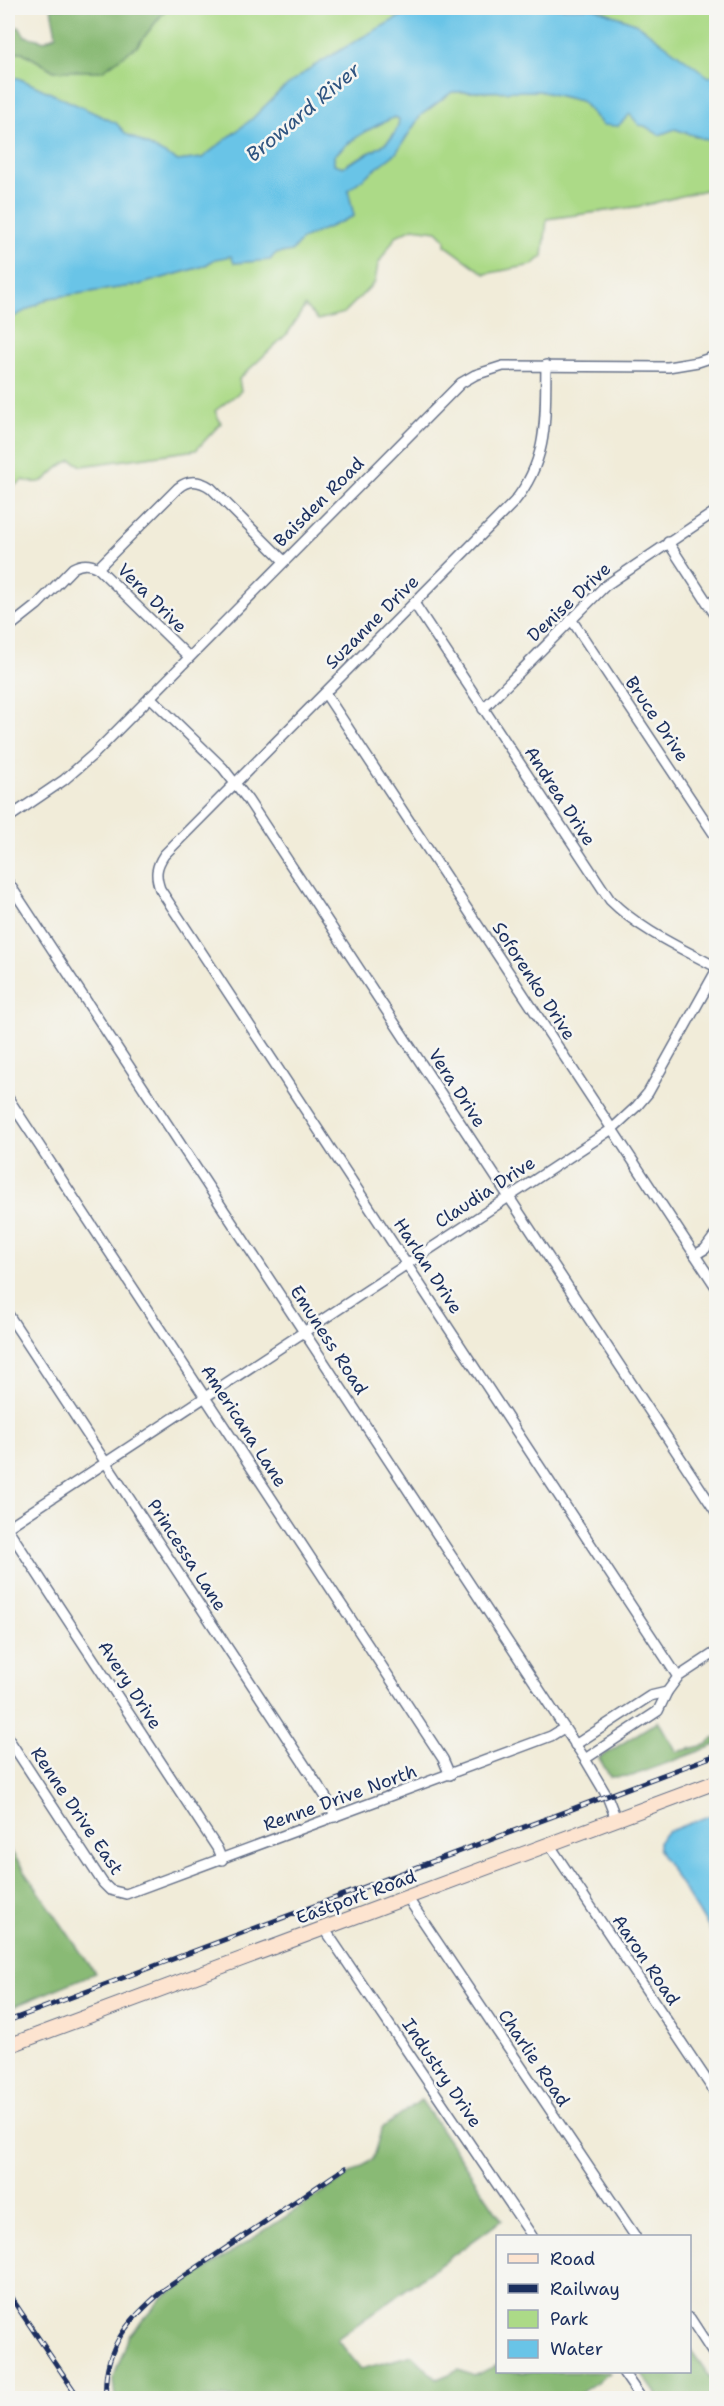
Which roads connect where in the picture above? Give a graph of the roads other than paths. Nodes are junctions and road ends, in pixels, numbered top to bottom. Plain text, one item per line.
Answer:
1 (717, 357) edge
2 (546, 365) junction
3 (717, 511) edge
4 (668, 542) junction
5 (284, 561) junction
6 (98, 568) junction
7 (414, 603) junction
8 (717, 616) edge
9 (571, 620) junction
10 (8, 628) edge
11 (189, 657) junction
12 (325, 693) junction
13 (150, 697) junction
14 (483, 709) junction
15 (236, 784) junction
16 (8, 818) edge
17 (717, 837) edge
18 (156, 872) joint
19 (8, 882) edge
20 (717, 967) edge
21 (717, 971) edge
22 (8, 1098) edge
23 (612, 1128) junction
24 (509, 1196) junction
25 (717, 1234) edge
26 (696, 1255) junction
27 (407, 1264) junction
28 (717, 1287) edge
29 (8, 1314) edge
30 (304, 1332) junction
31 (205, 1397) junction
32 (105, 1462) junction
33 (717, 1512) edge
34 (8, 1528) edge
35 (717, 1652) edge
36 (678, 1677) junction
37 (667, 1692) junction
38 (564, 1728) junction
39 (8, 1738) edge
40 (575, 1745) junction
41 (585, 1759) junction
42 (450, 1775) junction
43 (717, 1782) edge
44 (335, 1817) junction
45 (616, 1819) junction
46 (549, 1844) junction
47 (222, 1860) junction
48 (126, 1894) joint
49 (407, 1897) junction
50 (324, 1928) junction
51 (8, 2046) edge
52 (717, 2094) edge
53 (531, 2235) edge
54 (634, 2235) edge
55 (691, 2319) edge
56 (717, 2358) edge
57 (623, 2373) edge
58 (641, 2398) edge

1 - 2 street, Baisden Road
2 - 5 street, Baisden Road
2 - 7 street, Suzanne Drive
3 - 4 street, Denise Drive
4 - 8 street
4 - 9 street, Denise Drive
5 - 6 street
5 - 11 street, Baisden Road
6 - 10 street, Vera Drive
6 - 11 street, Vera Drive
7 - 12 street, Suzanne Drive
7 - 14 street, Andrea Drive
9 - 14 street, Denise Drive
9 - 17 street, Bruce Drive
11 - 13 street, Baisden Road
12 - 15 street, Suzanne Drive
12 - 23 street, Soforenko Drive
13 - 15 street, Vera Drive
13 - 16 street, Baisden Road
14 - 20 street, Andrea Drive
15 - 18 street, Suzanne Drive
15 - 24 street, Vera Drive
18 - 27 street, Harlan Drive
19 - 30 street, Emuness Road
21 - 23 street, Claudia Drive
22 - 31 street, Americana Lane
23 - 24 street, Claudia Drive
23 - 26 street, Soforenko Drive
24 - 27 street, Claudia Drive
24 - 33 street, Vera Drive
25 - 26 street
26 - 28 street, Soforenko Drive
27 - 30 street, Claudia Drive
27 - 36 street, Harlan Drive
29 - 32 street, Princessa Lane
30 - 31 street, Claudia Drive
30 - 38 street, Emuness Road
31 - 32 street, Claudia Drive
31 - 42 street, Americana Lane
32 - 34 street, Claudia Drive
32 - 44 street, Princessa Lane
34 - 47 street, Avery Drive
35 - 36 street
36 - 37 street
37 - 40 street
37 - 41 street
38 - 40 street, Emuness Road
38 - 42 street, Renne Drive North
39 - 48 street, Renne Drive East
40 - 41 street, Emuness Road
41 - 45 street, Emuness Road
42 - 44 street, Renne Drive North
43 - 45 street, Eastport Road
44 - 47 street, Renne Drive North
45 - 46 street, Eastport Road
46 - 49 street, Eastport Road
46 - 52 street, Aaron Road
47 - 48 street, Renne Drive North
49 - 50 street, Eastport Road
49 - 54 street, Charlie Road
50 - 51 street, Eastport Road
50 - 53 street, Industry Drive
55 - 56 street
57 - 58 street

